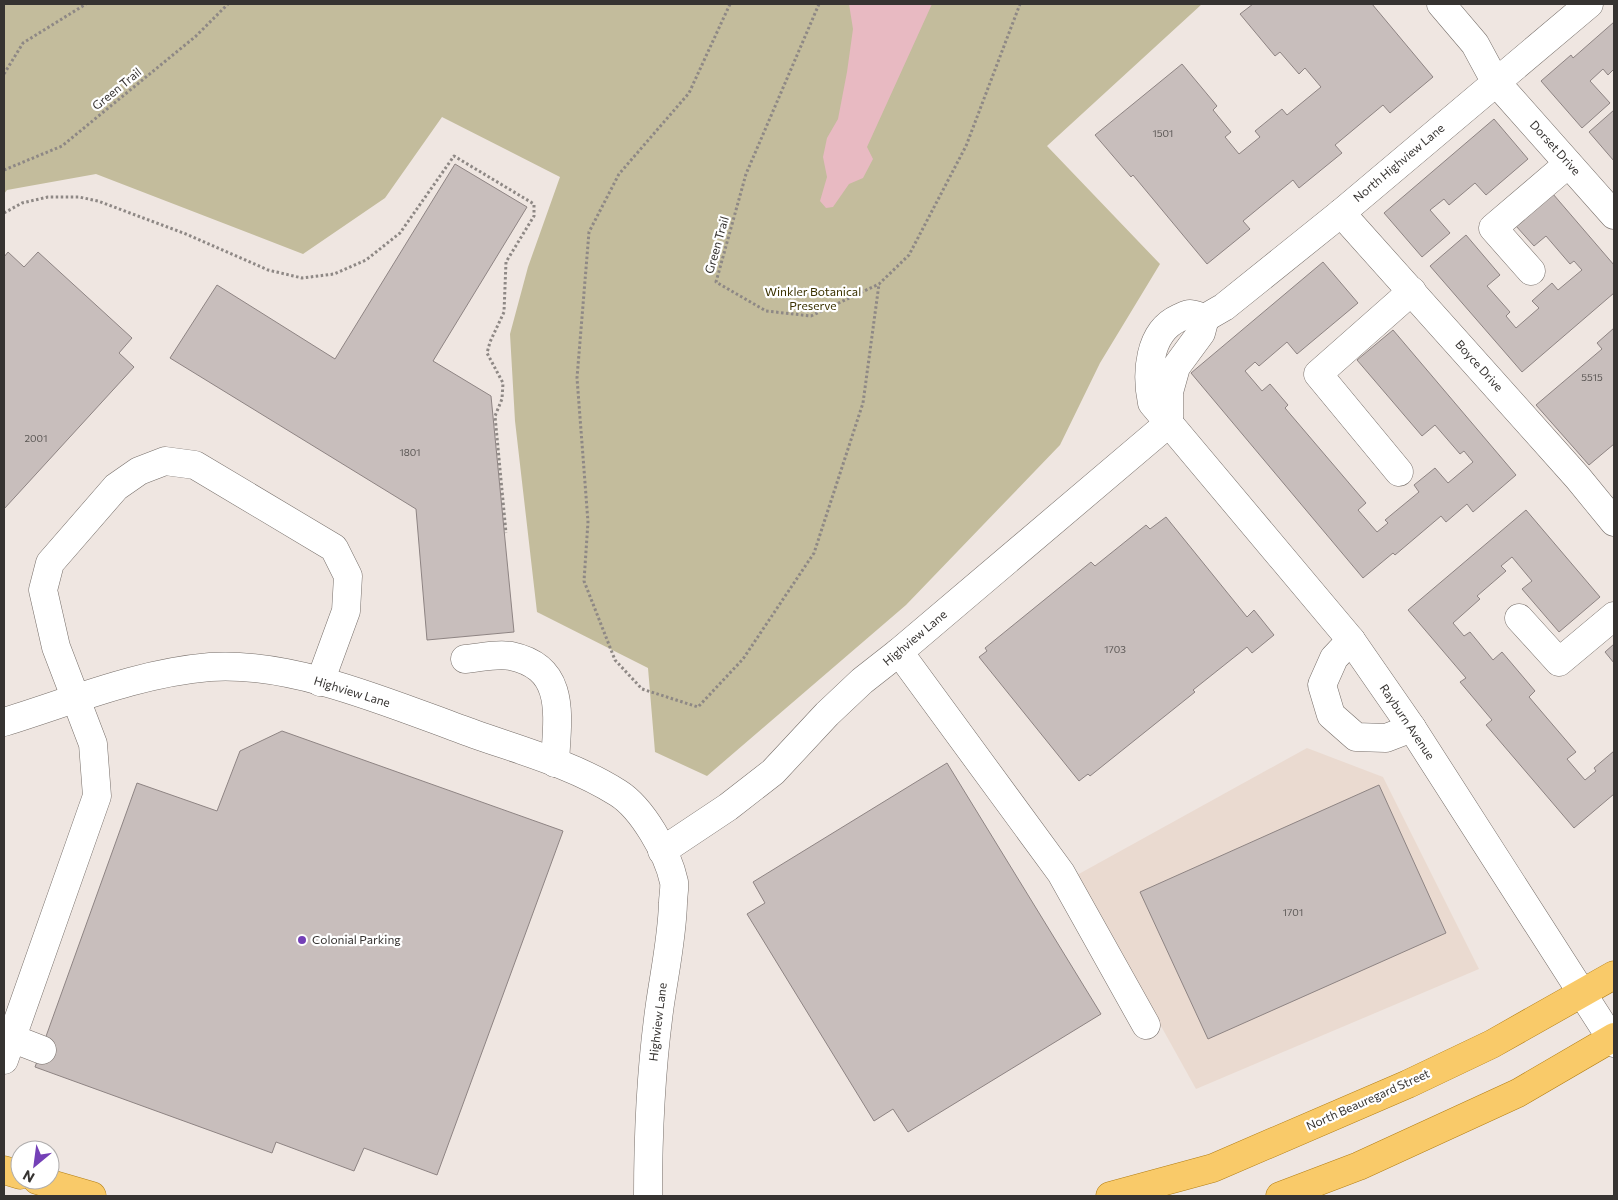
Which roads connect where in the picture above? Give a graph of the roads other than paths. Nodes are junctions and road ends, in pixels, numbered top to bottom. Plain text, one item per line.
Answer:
1 (1441, 4) edge
2 (1589, 4) edge
3 (1495, 81) junction
4 (1568, 164) junction
5 (1341, 213) junction
6 (1614, 216) edge
7 (1531, 271) dead end
8 (1412, 291) junction
9 (1169, 423) junction
10 (1399, 472) dead end
11 (1613, 515) edge
12 (1614, 616) edge
13 (1519, 618) dead end
14 (1351, 640) junction
15 (899, 652) junction
16 (465, 659) dead end
17 (320, 682) junction
18 (75, 697) junction
19 (4, 722) edge
20 (1412, 728) junction
21 (555, 762) junction
22 (662, 851) junction
23 (1614, 975) edge
24 (1583, 993) junction
25 (1146, 1025) dead end
26 (1613, 1040) edge
27 (7, 1049) edge
28 (42, 1050) dead end
29 (60, 1187) edge
30 (92, 1196) edge
31 (648, 1196) edge
32 (1110, 1196) edge
33 (1280, 1196) edge

1 - 3 street, Dorset Drive
2 - 3 street, North Highview Lane
3 - 4 street, Dorset Drive
3 - 5 street, North Highview Lane
4 - 6 street, Dorset Drive
4 - 7 street
5 - 8 street, Boyce Drive
5 - 9 street, North Highview Lane
8 - 10 street
8 - 11 street, Boyce Drive
9 - 14 street, Rayburn Avenue
9 - 15 street, Highview Lane
12 - 13 street
14 - 20 street, Rayburn Avenue
14 - 20 street
15 - 22 street, Highview Lane
15 - 25 street
16 - 21 street
17 - 18 street, Highview Lane
17 - 18 street
17 - 21 street, Highview Lane
18 - 19 street, Highview Lane
18 - 27 street
20 - 24 street, Rayburn Avenue
21 - 22 street, Highview Lane
22 - 31 street, Highview Lane
23 - 24 main road, North Beauregard Street
24 - 26 street, Rayburn Avenue
24 - 32 main road, North Beauregard Street
26 - 33 main road
27 - 28 street
29 - 30 main road

